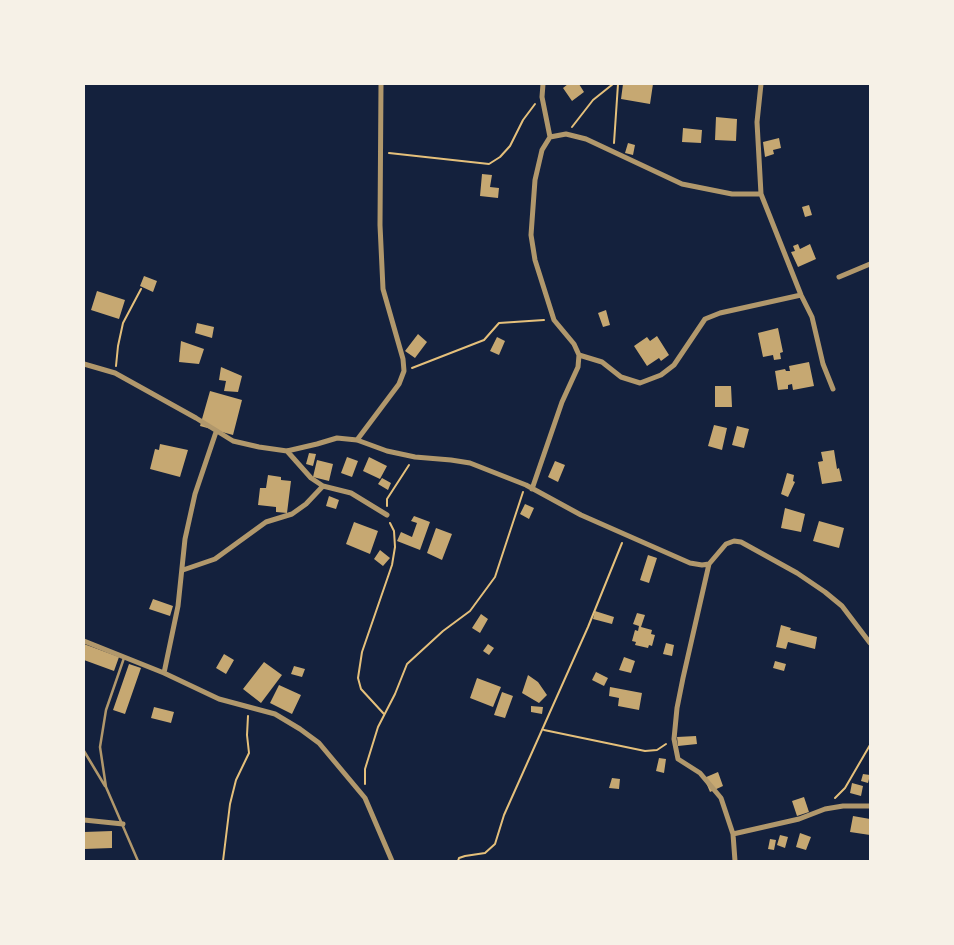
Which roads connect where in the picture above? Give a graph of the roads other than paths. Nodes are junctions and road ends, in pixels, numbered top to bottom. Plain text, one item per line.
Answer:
1 (381, 84) edge
2 (543, 84) edge
3 (761, 84) edge
4 (550, 137) junction
5 (761, 194) junction
6 (870, 264) edge
7 (839, 277) dead end
8 (801, 295) junction
9 (578, 355) junction
10 (84, 364) edge
11 (832, 389) dead end
12 (216, 432) junction
13 (357, 440) junction
14 (287, 451) junction
15 (323, 486) junction
16 (532, 489) junction
17 (387, 515) road end
18 (709, 564) junction
19 (182, 570) junction
20 (84, 641) edge
21 (870, 643) edge
22 (124, 657) junction
23 (164, 673) junction
24 (84, 751) edge
25 (106, 787) junction
26 (870, 806) edge
27 (84, 820) edge
28 (123, 824) junction
29 (733, 834) junction
30 (138, 861) edge
31 (392, 861) edge
32 (735, 861) edge

1 - 13 street
2 - 4 street
3 - 5 street
4 - 5 street
4 - 9 street
5 - 8 street
6 - 7 street
8 - 9 street
8 - 11 street
9 - 16 street
10 - 12 street
12 - 14 street
12 - 19 street
13 - 14 street
13 - 16 street
14 - 15 street
15 - 17 street
15 - 19 street
16 - 18 street
18 - 21 street
18 - 29 street
19 - 23 street
20 - 22 street
22 - 23 street
22 - 25 lane
23 - 31 street
24 - 25 lane
25 - 28 lane
26 - 29 street
27 - 28 street
28 - 30 lane
29 - 32 street

